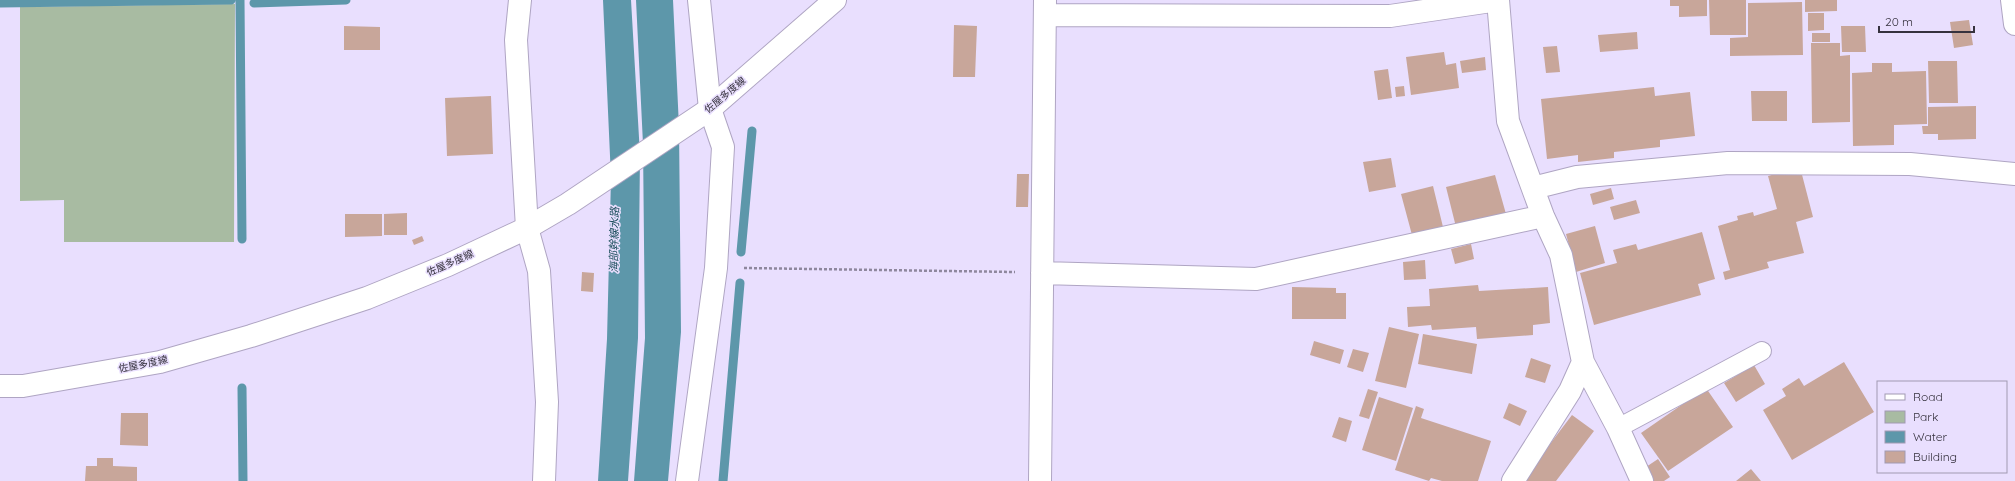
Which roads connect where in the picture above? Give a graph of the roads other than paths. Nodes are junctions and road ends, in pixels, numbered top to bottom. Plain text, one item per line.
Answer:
1 (520, 0) edge
2 (699, 0) edge
3 (834, 0) edge
4 (1498, 0) edge
5 (2012, 0) edge
6 (1045, 7) edge
7 (2015, 24) edge
8 (710, 109) junction
9 (2015, 174) edge
10 (1533, 188) junction
11 (1543, 216) junction
12 (527, 228) junction
13 (1042, 273) junction
14 (1762, 351) dead end
15 (1583, 362) junction
16 (0, 386) edge
17 (1618, 428) junction
18 (544, 481) edge
19 (686, 481) edge
20 (1040, 481) edge
21 (1513, 481) edge
22 (1642, 481) edge

1 - 12 street
2 - 8 street
3 - 8 street, 佐屋多度線
4 - 6 street
4 - 10 street
5 - 7 street
6 - 13 street
8 - 12 street, 佐屋多度線
8 - 19 street
9 - 10 street
10 - 11 street
11 - 13 street
11 - 15 street
12 - 16 street, 佐屋多度線
12 - 18 street
13 - 20 street
14 - 17 lane
15 - 17 street
15 - 21 street
17 - 22 street

